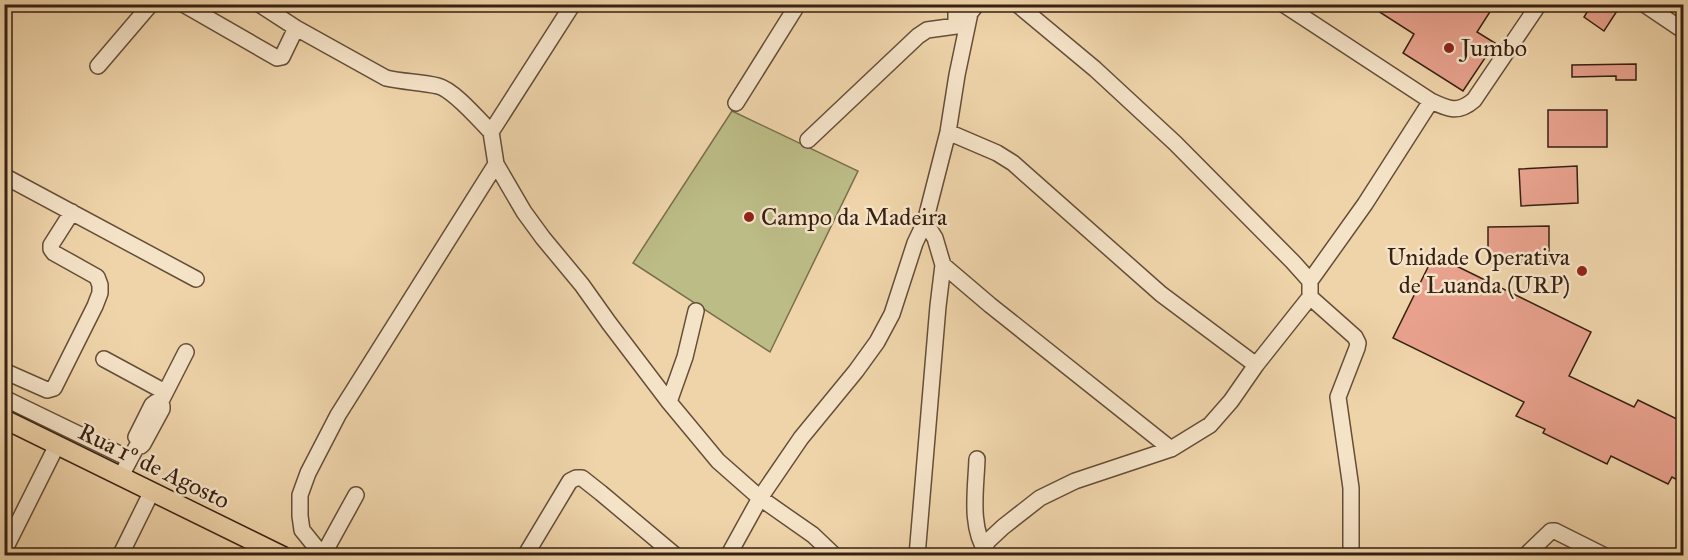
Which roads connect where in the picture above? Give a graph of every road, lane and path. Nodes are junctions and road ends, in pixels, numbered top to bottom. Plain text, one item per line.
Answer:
1 (151, 4) edge
2 (183, 4) edge
3 (260, 4) edge
4 (573, 4) edge
5 (798, 4) edge
6 (956, 4) edge
7 (1017, 4) edge
8 (1283, 4) edge
9 (1539, 4) edge
10 (1644, 4) edge
11 (973, 9) edge
12 (278, 11) edge
13 (956, 26) junction
14 (296, 28) junction
15 (1683, 31) edge
16 (98, 66) dead end
17 (1431, 101) junction
18 (736, 103) dead end
19 (491, 132) junction
20 (948, 132) junction
21 (808, 140) dead end
22 (496, 164) junction
23 (4, 176) edge
24 (72, 212) junction
25 (925, 222) junction
26 (943, 265) junction
27 (196, 279) dead end
28 (1310, 281) junction
29 (1310, 297) junction
30 (696, 311) dead end
31 (186, 352) dead end
32 (104, 359) dead end
33 (1256, 364) junction
34 (4, 371) edge
35 (163, 397) junction
36 (4, 398) edge
37 (669, 402) junction
38 (4, 419) edge
39 (57, 445) junction
40 (1171, 449) junction
41 (133, 452) junction
42 (977, 459) dead end
43 (121, 476) junction
44 (152, 491) junction
45 (356, 495) dead end
46 (760, 498) junction
47 (4, 551) edge
48 (984, 553) edge
49 (120, 555) edge
50 (283, 555) edge
51 (323, 555) edge
52 (525, 555) edge
53 (676, 555) edge
54 (728, 555) edge
55 (835, 555) edge
56 (917, 555) edge
57 (1351, 555) edge
58 (1526, 555) edge
59 (1605, 555) edge

1 - 16 street
2 - 14 street
3 - 12 street
4 - 19 street
5 - 18 street
6 - 13 street
7 - 28 street
8 - 17 street
9 - 17 street
10 - 15 street
11 - 13 street
11 - 20 street
12 - 14 street
13 - 21 street
14 - 19 street
17 - 28 street
19 - 22 street
20 - 25 street
20 - 33 street
22 - 37 street
22 - 51 street
23 - 24 street
24 - 27 street
24 - 34 street
25 - 26 street
25 - 46 street
26 - 40 street
26 - 56 street
28 - 29 street
29 - 33 street
29 - 57 street
30 - 37 street
31 - 35 street
32 - 35 street
33 - 40 street
35 - 41 street
36 - 41 street
37 - 46 street
38 - 39 main road, Rua 1º de Agosto
39 - 43 main road, Rua 1º de Agosto
39 - 47 street
40 - 48 street
41 - 43 street
42 - 48 street
43 - 44 main road, Rua 1º de Agosto
44 - 49 street
44 - 50 main road, Rua 1º de Agosto
45 - 51 street
46 - 54 street
46 - 55 street
52 - 53 street
58 - 59 street

